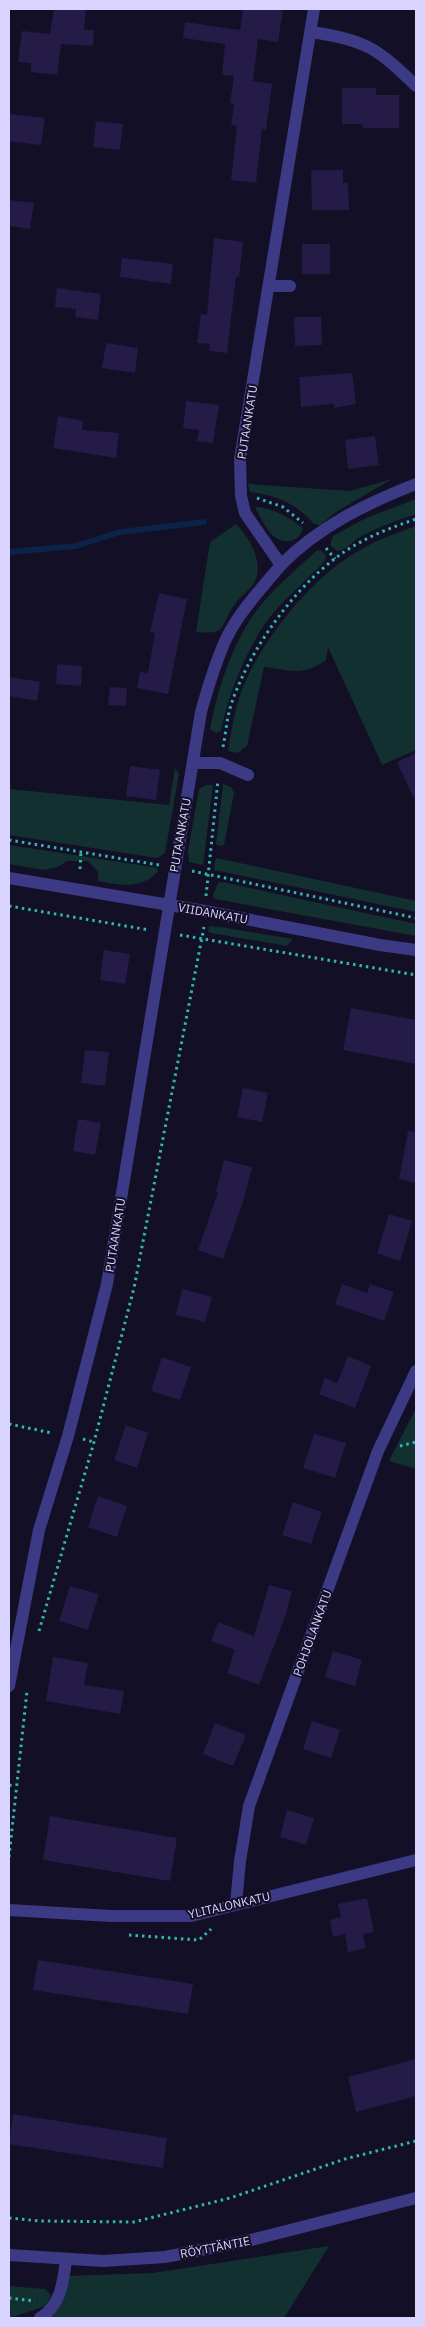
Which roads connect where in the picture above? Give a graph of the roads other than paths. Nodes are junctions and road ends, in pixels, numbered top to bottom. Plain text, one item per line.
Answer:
1 (314, 9) edge
2 (311, 32) junction
3 (416, 86) edge
4 (270, 286) junction
5 (290, 286) dead end
6 (416, 484) edge
7 (280, 565) junction
8 (193, 763) junction
9 (248, 775) dead end
10 (9, 878) edge
11 (169, 905) junction
12 (416, 950) edge
13 (416, 1371) edge
14 (9, 1686) edge
15 (416, 1860) edge
16 (236, 1904) junction
17 (9, 1910) edge
18 (416, 2198) edge
19 (9, 2255) edge
20 (66, 2260) junction
21 (40, 2318) edge

1 - 2 street, PUTAANKATU
2 - 3 street
2 - 4 street, PUTAANKATU
4 - 5 street
4 - 7 street, PUTAANKATU
6 - 7 street
7 - 8 street, PUTAANKATU
8 - 9 street
8 - 11 street, PUTAANKATU
10 - 11 street, VIIDANKATU
11 - 12 street, VIIDANKATU
11 - 14 street, PUTAANKATU
13 - 16 street, POHJOLANKATU
15 - 16 street, YLITALONKATU
16 - 17 street, YLITALONKATU
18 - 20 street, RÖYTTÄNTIE
19 - 20 street, RÖYTTÄNTIE
20 - 21 street

